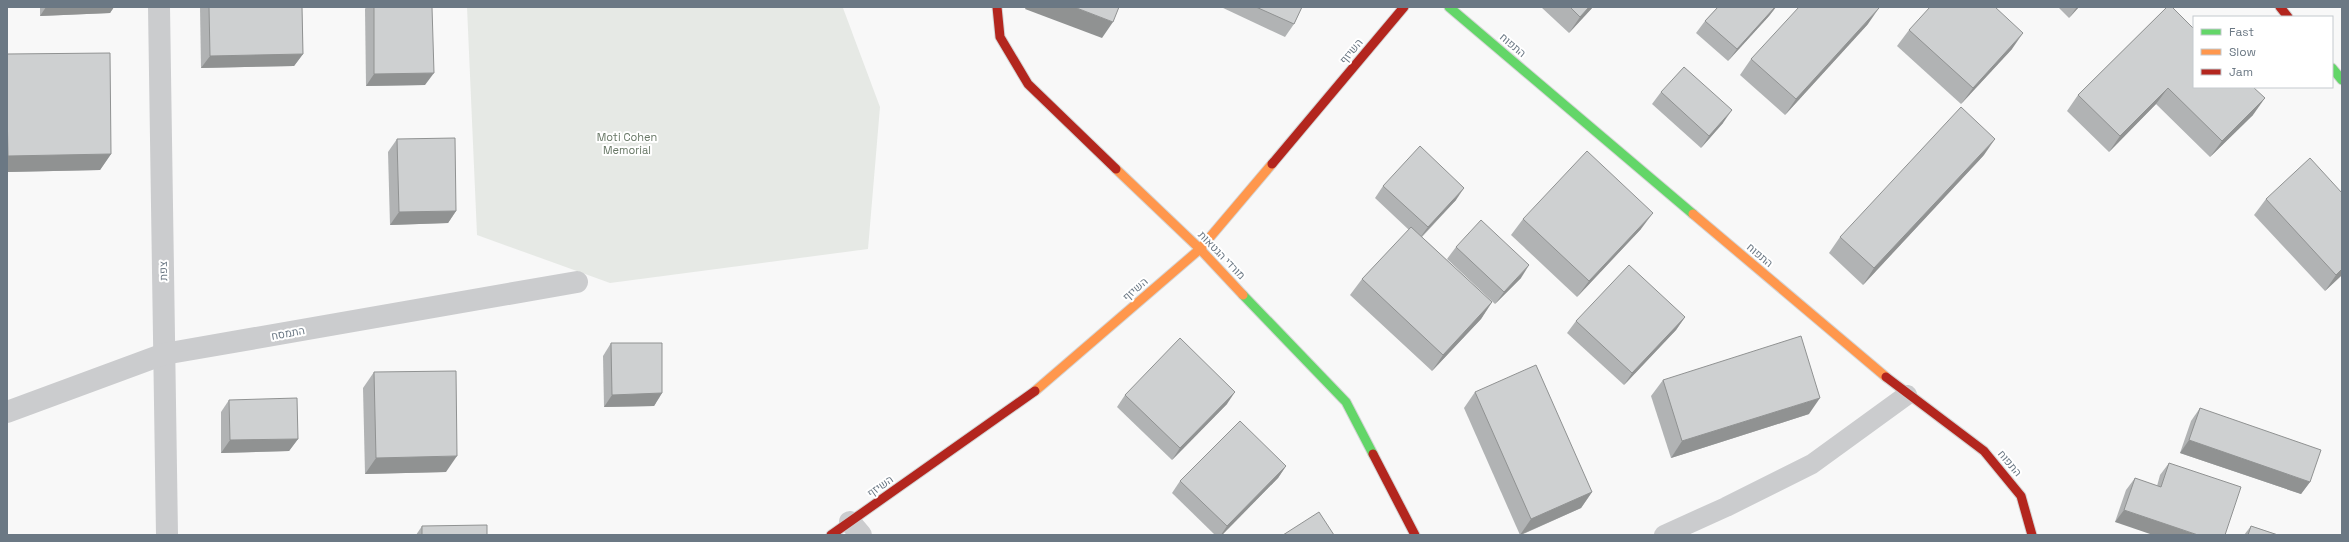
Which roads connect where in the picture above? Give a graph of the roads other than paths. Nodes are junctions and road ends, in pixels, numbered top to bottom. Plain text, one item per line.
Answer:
1 (159, 7) edge
2 (997, 7) edge
3 (1404, 7) edge
4 (1449, 7) edge
5 (2280, 7) edge
6 (2287, 16) edge
7 (2333, 69) edge
8 (2342, 80) edge
9 (1200, 249) junction
10 (577, 282) dead end
11 (164, 354) junction
12 (1907, 395) junction
13 (7, 412) edge
14 (856, 528) edge
15 (167, 535) edge
16 (831, 535) edge
17 (1415, 535) edge
18 (1664, 535) edge
19 (2032, 535) edge

1 - 11 street, צפת
2 - 9 street, מורדי הגטאות
3 - 9 street, השיזף
4 - 12 street, התפוח
5 - 6 street
7 - 8 street
9 - 14 street, השיזף
9 - 17 street, מורדי הגטאות
10 - 11 street, התמסח
11 - 13 street, התמסח
11 - 15 street, צפת
12 - 18 lane
12 - 19 street, התפוח
14 - 16 street, השיזף

